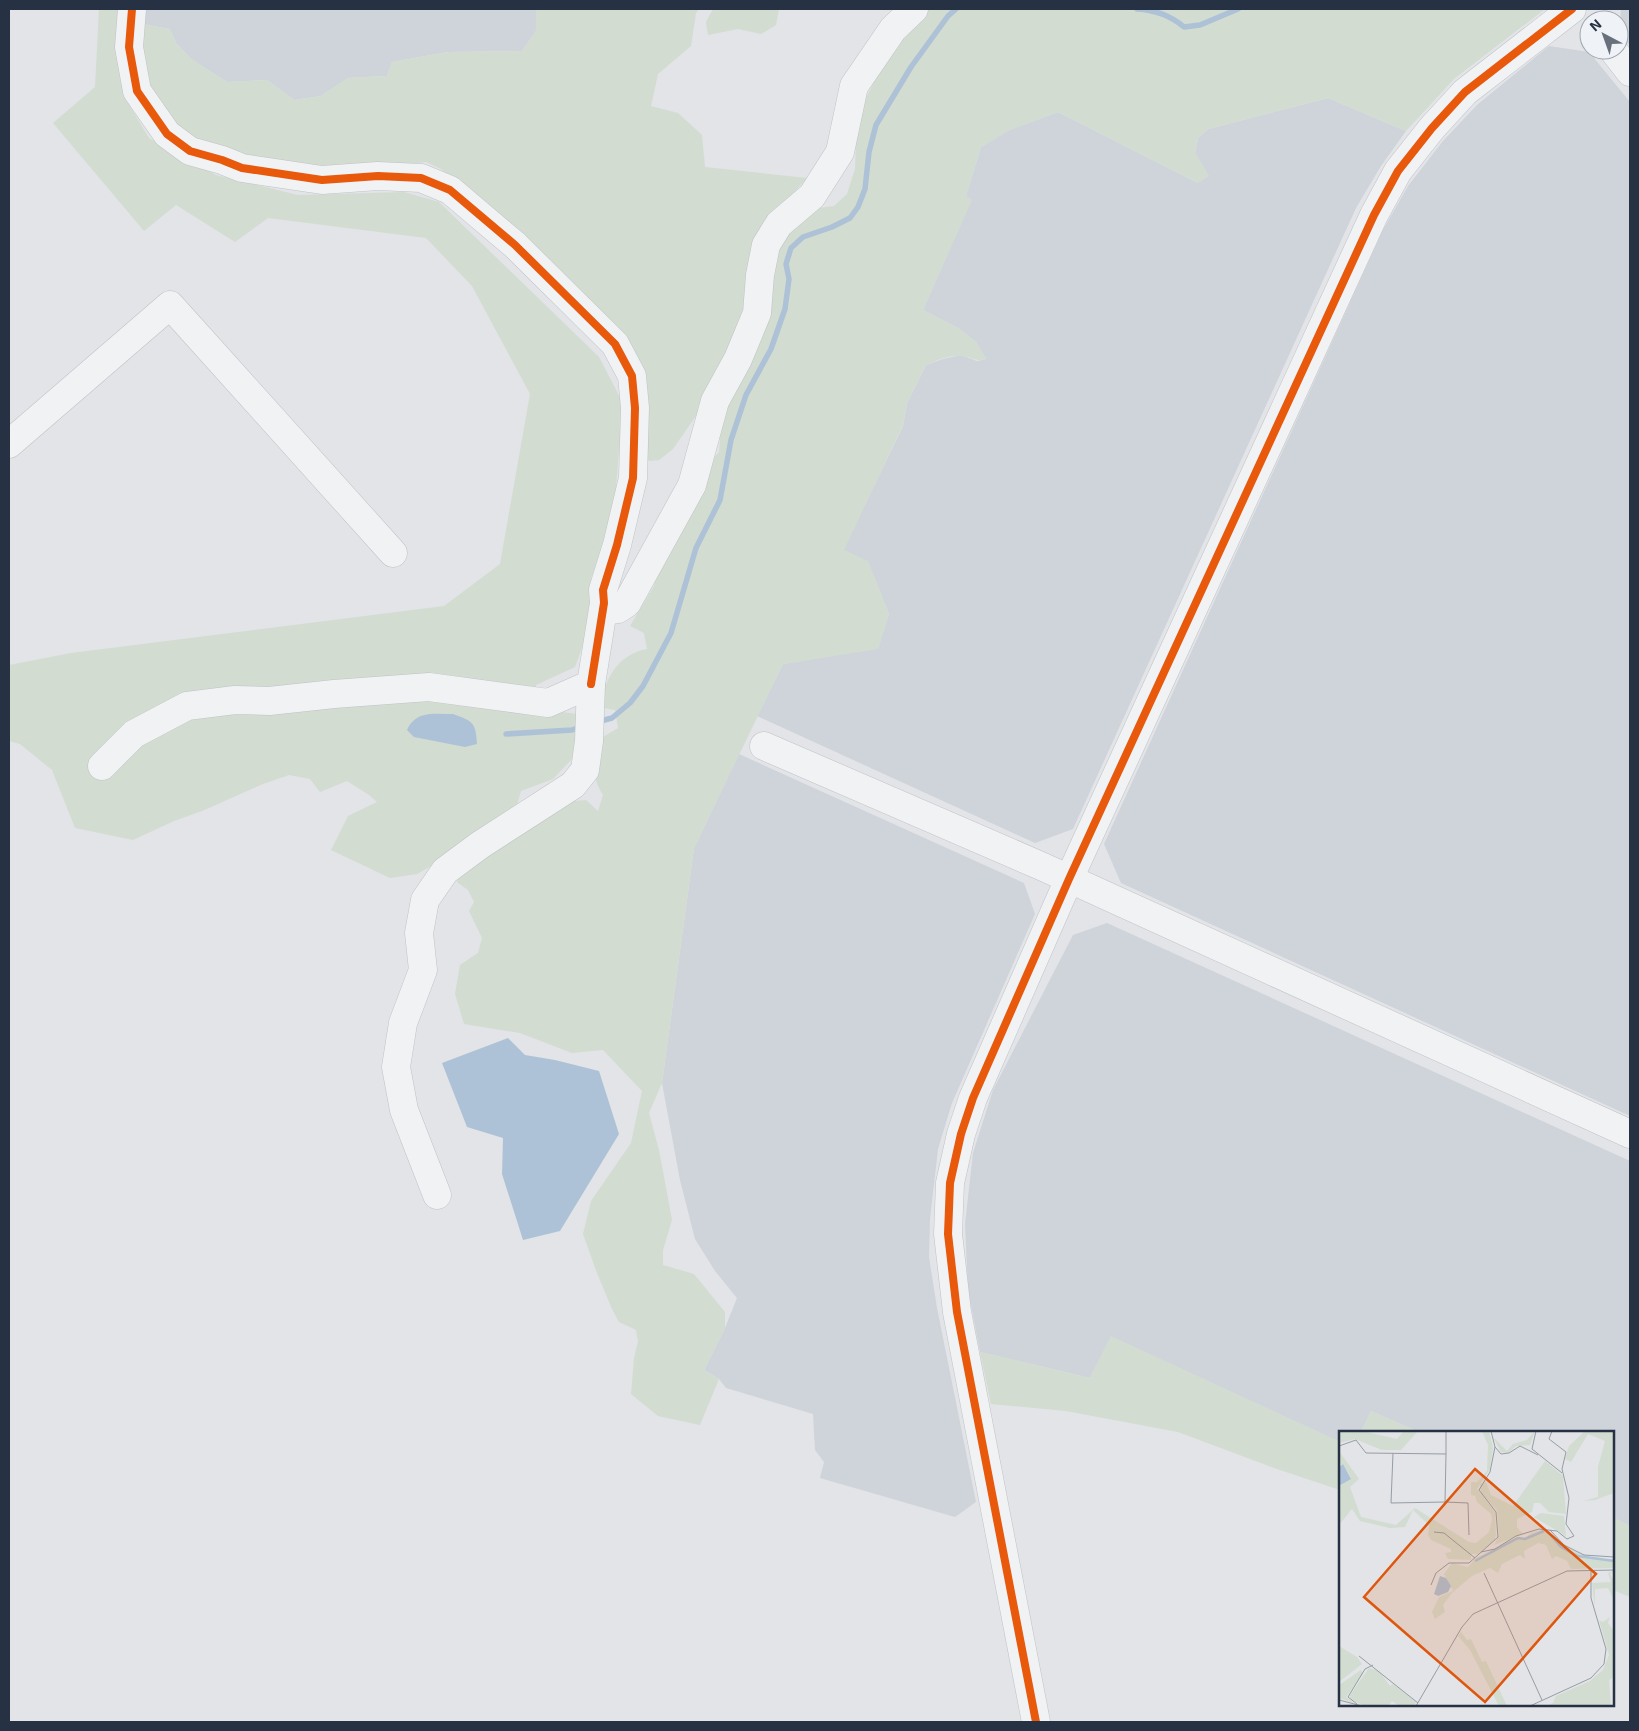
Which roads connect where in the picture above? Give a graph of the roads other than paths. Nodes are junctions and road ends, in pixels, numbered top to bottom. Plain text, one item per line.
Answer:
1 (132, 9) edge
2 (914, 9) edge
3 (1572, 9) edge
4 (1621, 60) edge
5 (1630, 72) edge
6 (9, 444) edge
7 (393, 553) dead end
8 (604, 603) junction
9 (591, 684) junction
10 (764, 746) dead end
11 (102, 766) dead end
12 (1069, 879) junction
13 (1630, 1134) edge
14 (437, 1195) dead end
15 (1036, 1722) edge

1 - 8 street
2 - 8 street
3 - 12 street
4 - 5 street
6 - 7 street
8 - 9 street
9 - 11 street
9 - 14 street
10 - 12 street
12 - 13 street
12 - 15 street

